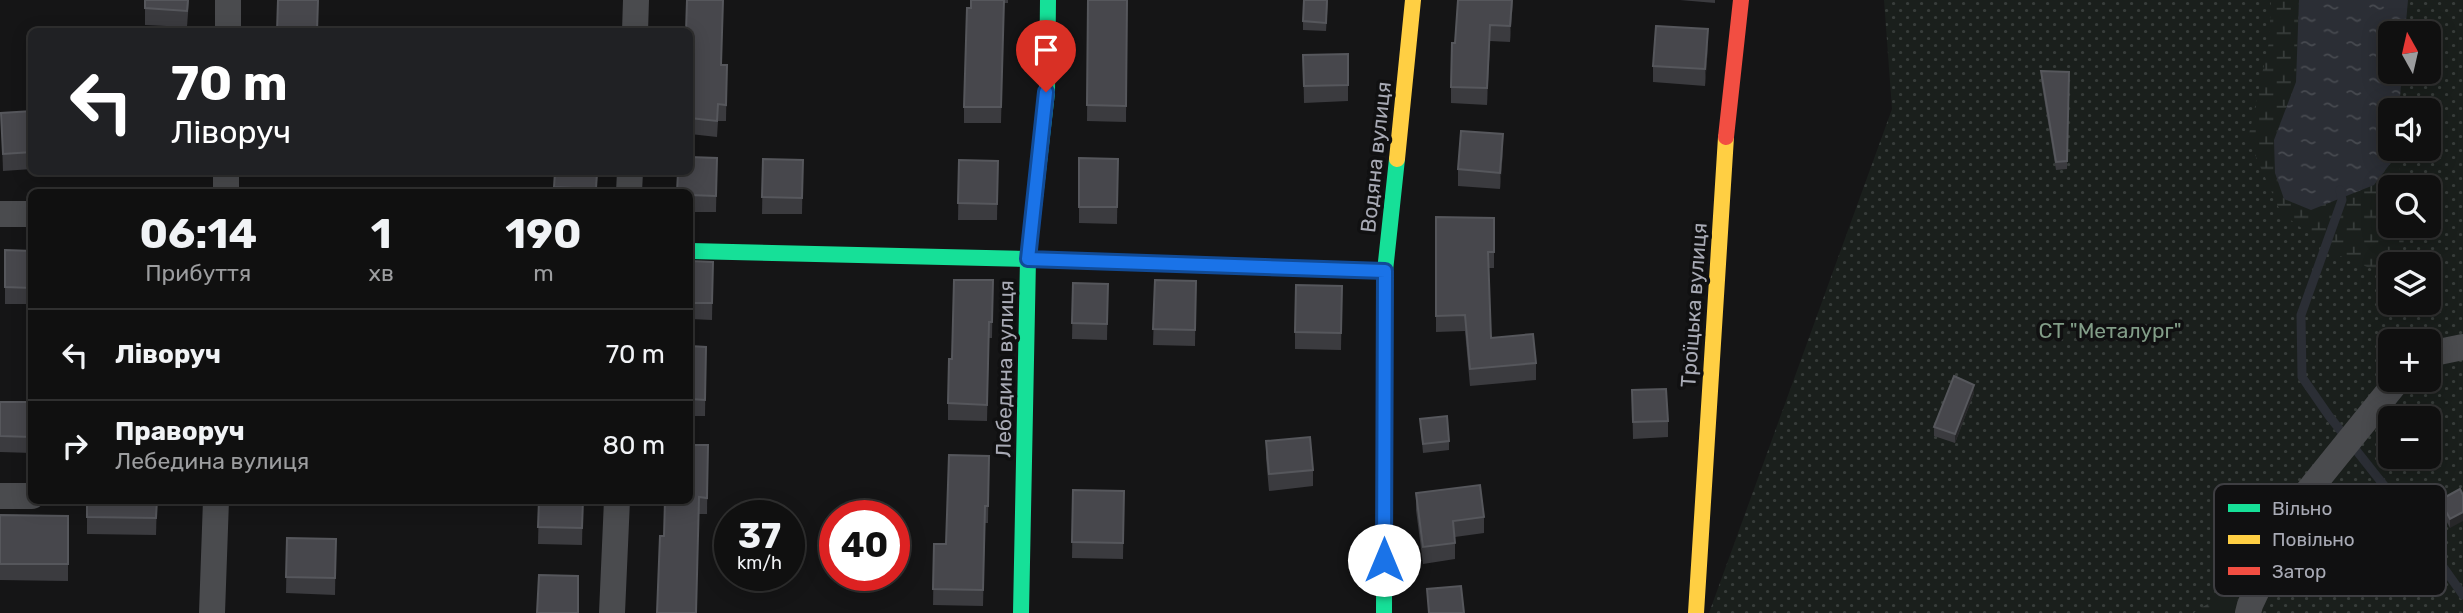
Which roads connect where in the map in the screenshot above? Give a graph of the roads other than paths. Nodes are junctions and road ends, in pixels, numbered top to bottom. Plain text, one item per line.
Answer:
1 (228, 0) edge
2 (636, 0) edge
3 (1048, 0) edge
4 (1413, 0) edge
5 (1741, 0) edge
6 (228, 28) edge
7 (635, 28) edge
8 (0, 214) edge
9 (28, 214) edge
10 (693, 251) edge
11 (1028, 259) junction
12 (1385, 271) junction
13 (2463, 346) edge
14 (2441, 351) edge
15 (2388, 392) edge
16 (2314, 484) edge
17 (0, 496) edge
18 (28, 496) edge
19 (216, 504) edge
20 (617, 504) edge
21 (2254, 596) edge
22 (212, 613) edge
23 (612, 613) edge
24 (1021, 613) edge
25 (1384, 613) edge
26 (1696, 613) edge
27 (2248, 613) edge

1 - 6 street
2 - 7 street
3 - 11 street, Лебедина вулиця
4 - 12 street, Водяна вулиця
5 - 26 street, Троїцька вулиця
8 - 9 street
10 - 11 street
11 - 12 street
11 - 24 street, Лебедина вулиця
12 - 25 street, Водяна вулиця
13 - 14 street
15 - 16 street
17 - 18 street
19 - 22 street
20 - 23 street
21 - 27 street

